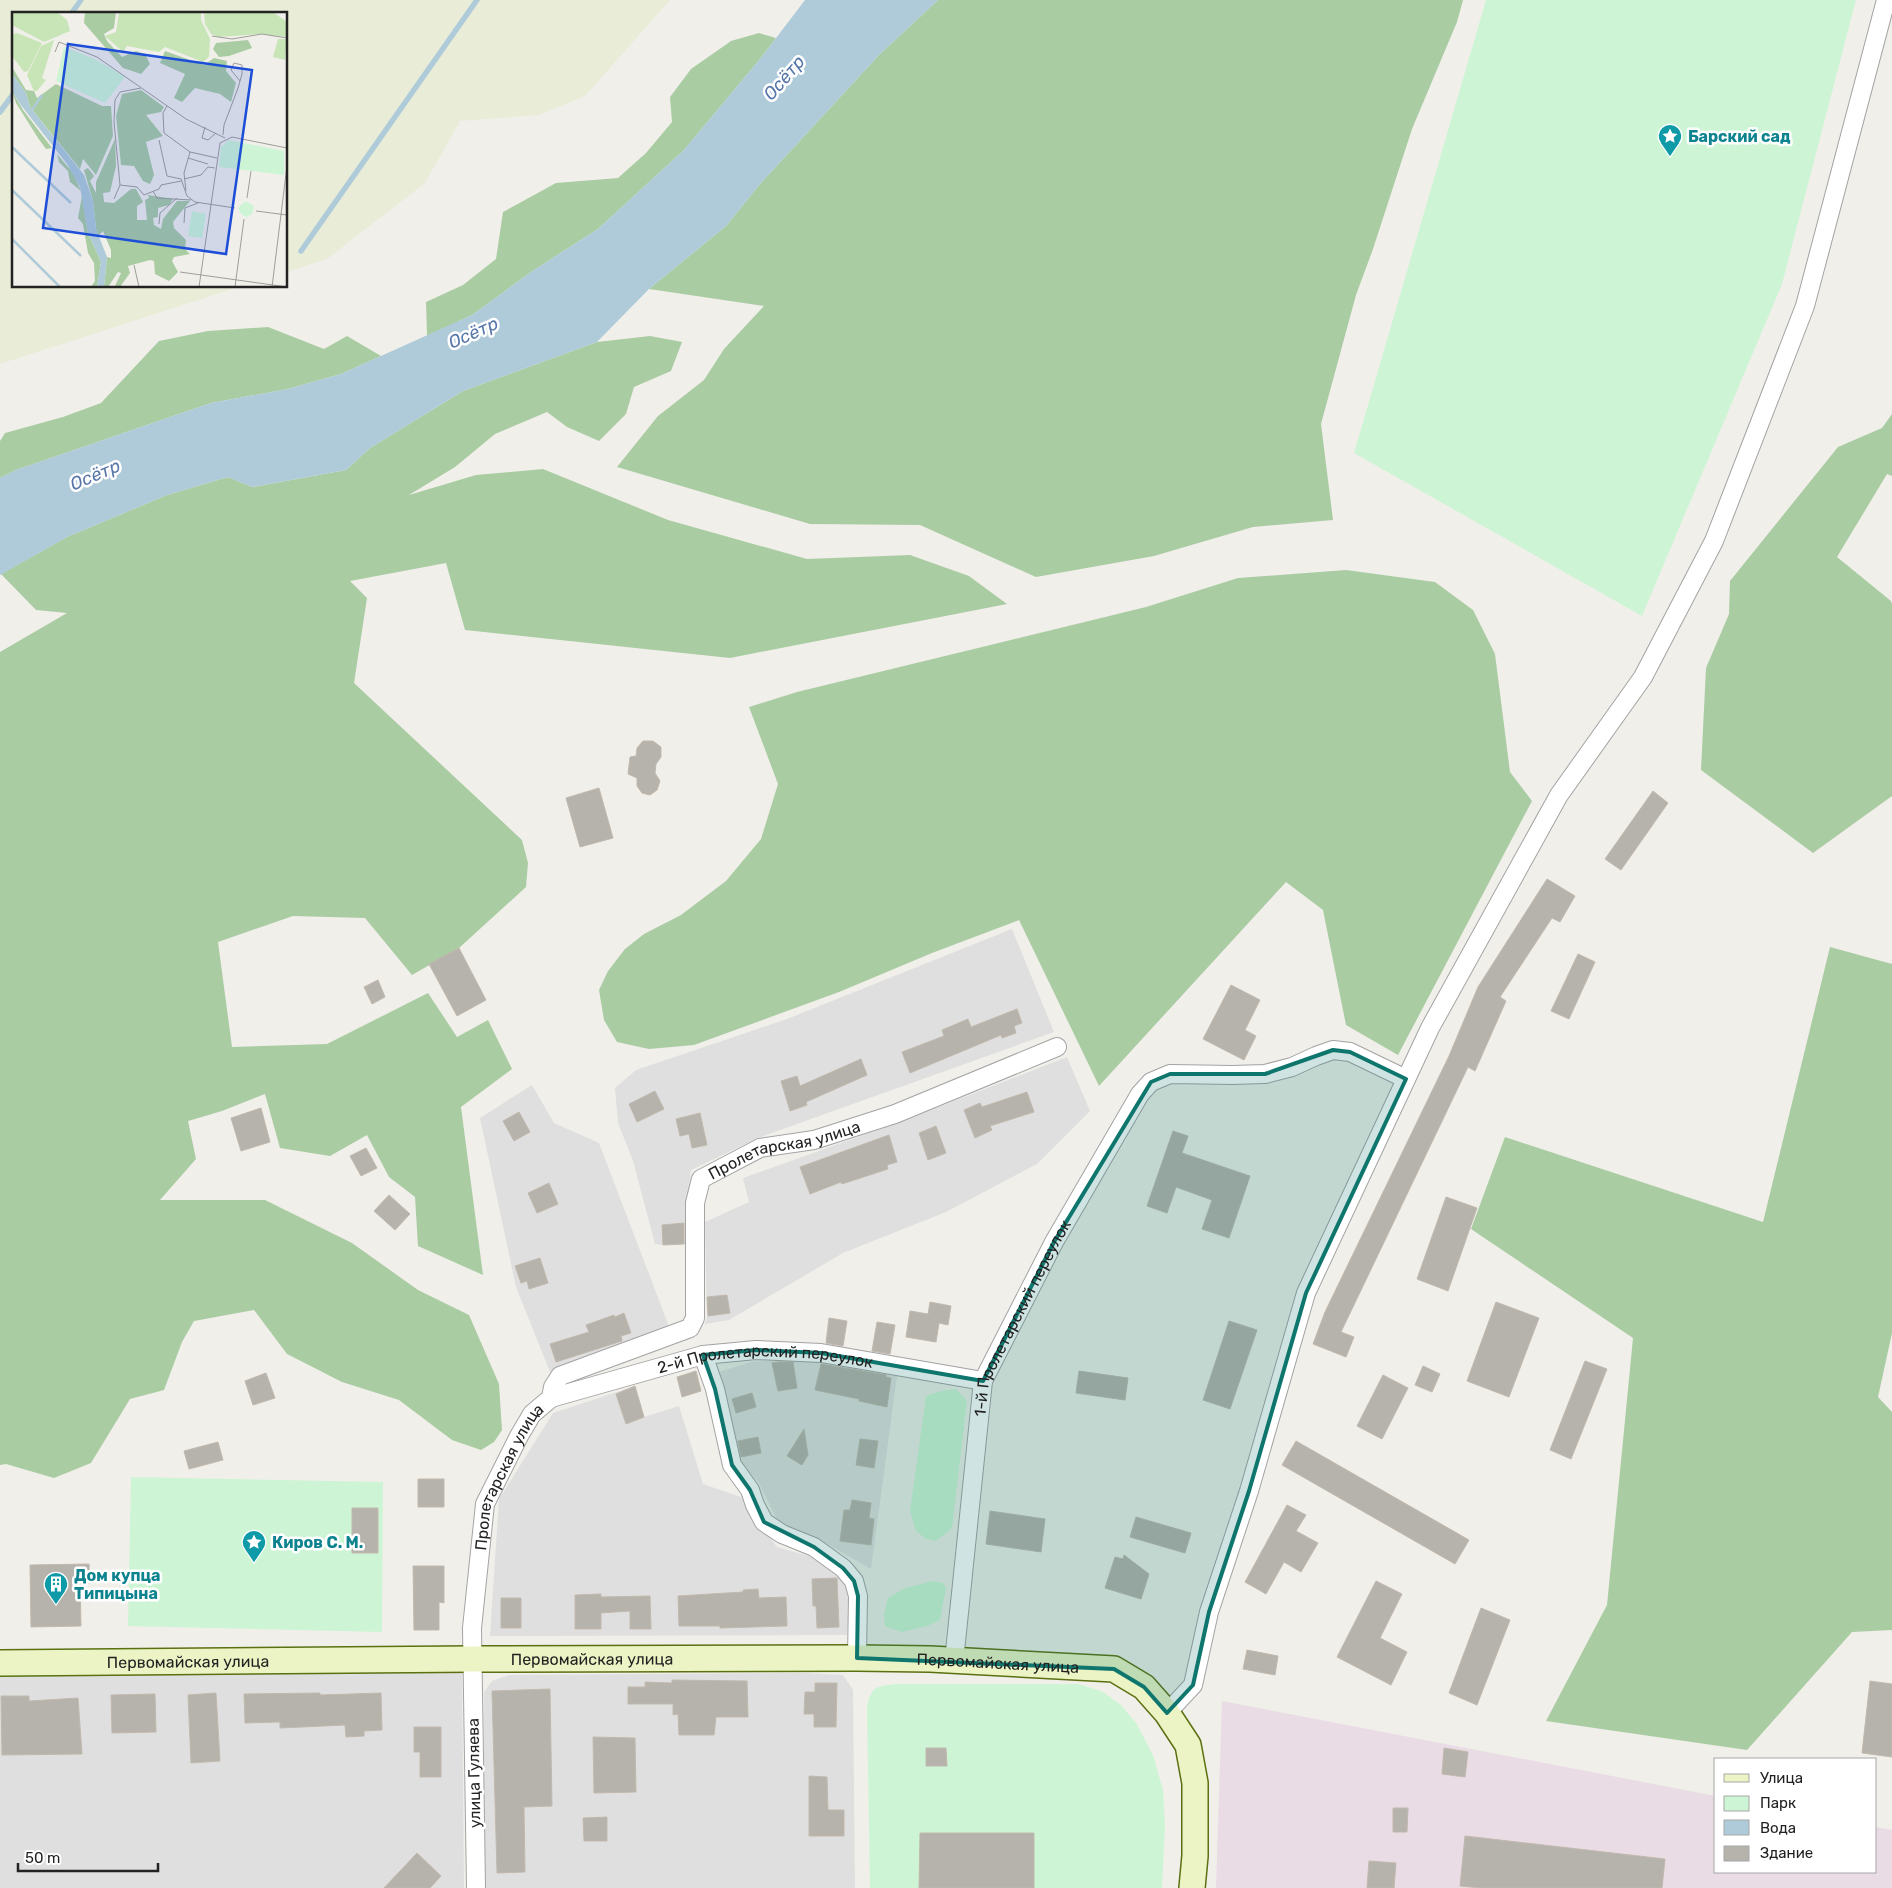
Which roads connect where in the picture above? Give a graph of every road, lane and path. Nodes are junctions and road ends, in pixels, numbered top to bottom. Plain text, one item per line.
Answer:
1 (1886, 0) edge
2 (1057, 1047) dead end
3 (1406, 1079) junction
4 (703, 1355) junction
5 (983, 1381) junction
6 (551, 1398) junction
7 (857, 1658) junction
8 (472, 1659) junction
9 (954, 1661) junction
10 (0, 1663) edge
11 (1167, 1713) junction
12 (476, 1888) edge
13 (1192, 1888) edge

1 - 3 street
2 - 6 street, Пролетарская улица
3 - 5 street, 1-й Пролетарский переулок
3 - 11 street
4 - 5 street, 2-й Пролетарский переулок
4 - 6 street, 2-й Пролетарский переулок
4 - 7 street
5 - 9 street, 1-й Пролетарский переулок
6 - 8 street, Пролетарская улица
7 - 8 main road, Первомайская улица
7 - 9 main road, Первомайская улица
8 - 10 main road, Первомайская улица
8 - 12 street, улица Гуляева
9 - 11 main road, Первомайская улица
11 - 13 main road, Первомайская улица

